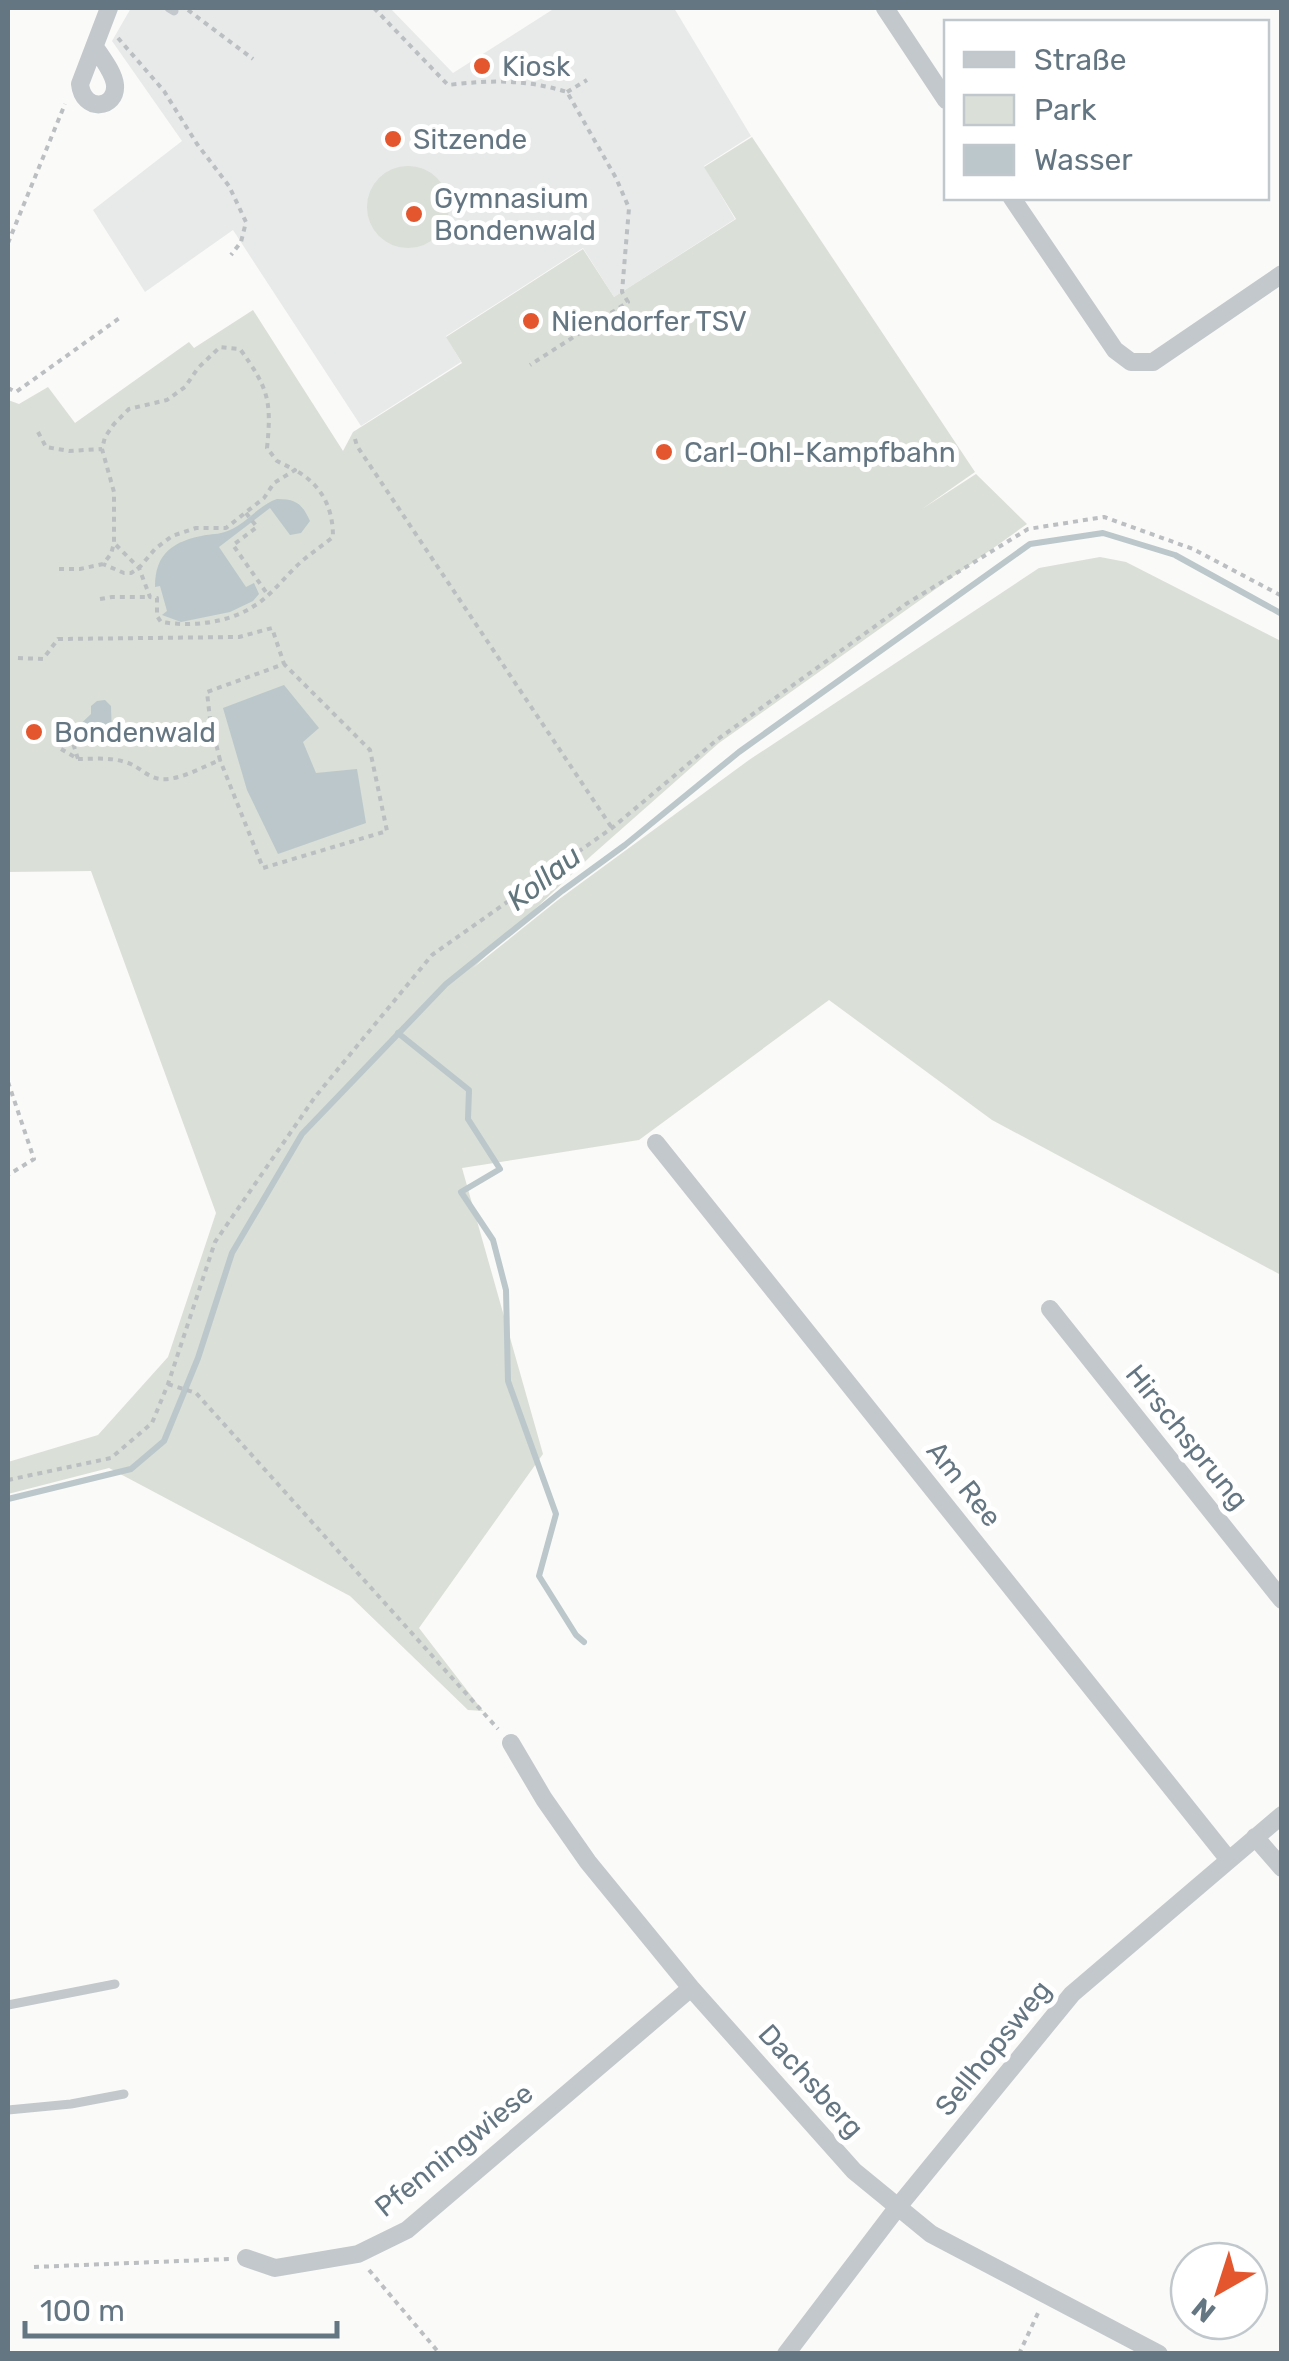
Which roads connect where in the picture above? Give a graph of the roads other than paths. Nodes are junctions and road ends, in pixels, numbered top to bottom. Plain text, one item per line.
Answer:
1 (109, 8) edge
2 (885, 8) edge
3 (96, 48) junction
4 (944, 97) edge
5 (1013, 200) edge
6 (1282, 274) edge
7 (656, 1143) dead end
8 (1050, 1309) dead end
9 (1282, 1600) edge
10 (511, 1744) road end
11 (1282, 1815) edge
12 (1255, 1838) junction
13 (1229, 1860) junction
14 (1282, 1868) edge
15 (114, 1984) dead end
16 (691, 1988) junction
17 (8, 2006) edge
18 (124, 2094) dead end
19 (8, 2110) edge
20 (897, 2208) junction
21 (246, 2258) road end
22 (786, 2354) edge
23 (1159, 2354) edge

1 - 3 street
2 - 4 street
3 - 3 street
5 - 6 street
7 - 13 street, Am Ree
8 - 9 street, Hirschsprung
10 - 16 street, Dachsberg
11 - 12 street, Sellhopsweg
12 - 13 street, Sellhopsweg
12 - 14 street
13 - 20 street, Sellhopsweg
15 - 17 lane
16 - 20 street, Dachsberg
16 - 21 street, Pfenningwiese
18 - 19 lane
20 - 22 street, Sellhopsweg
20 - 23 street, Dachsberg

